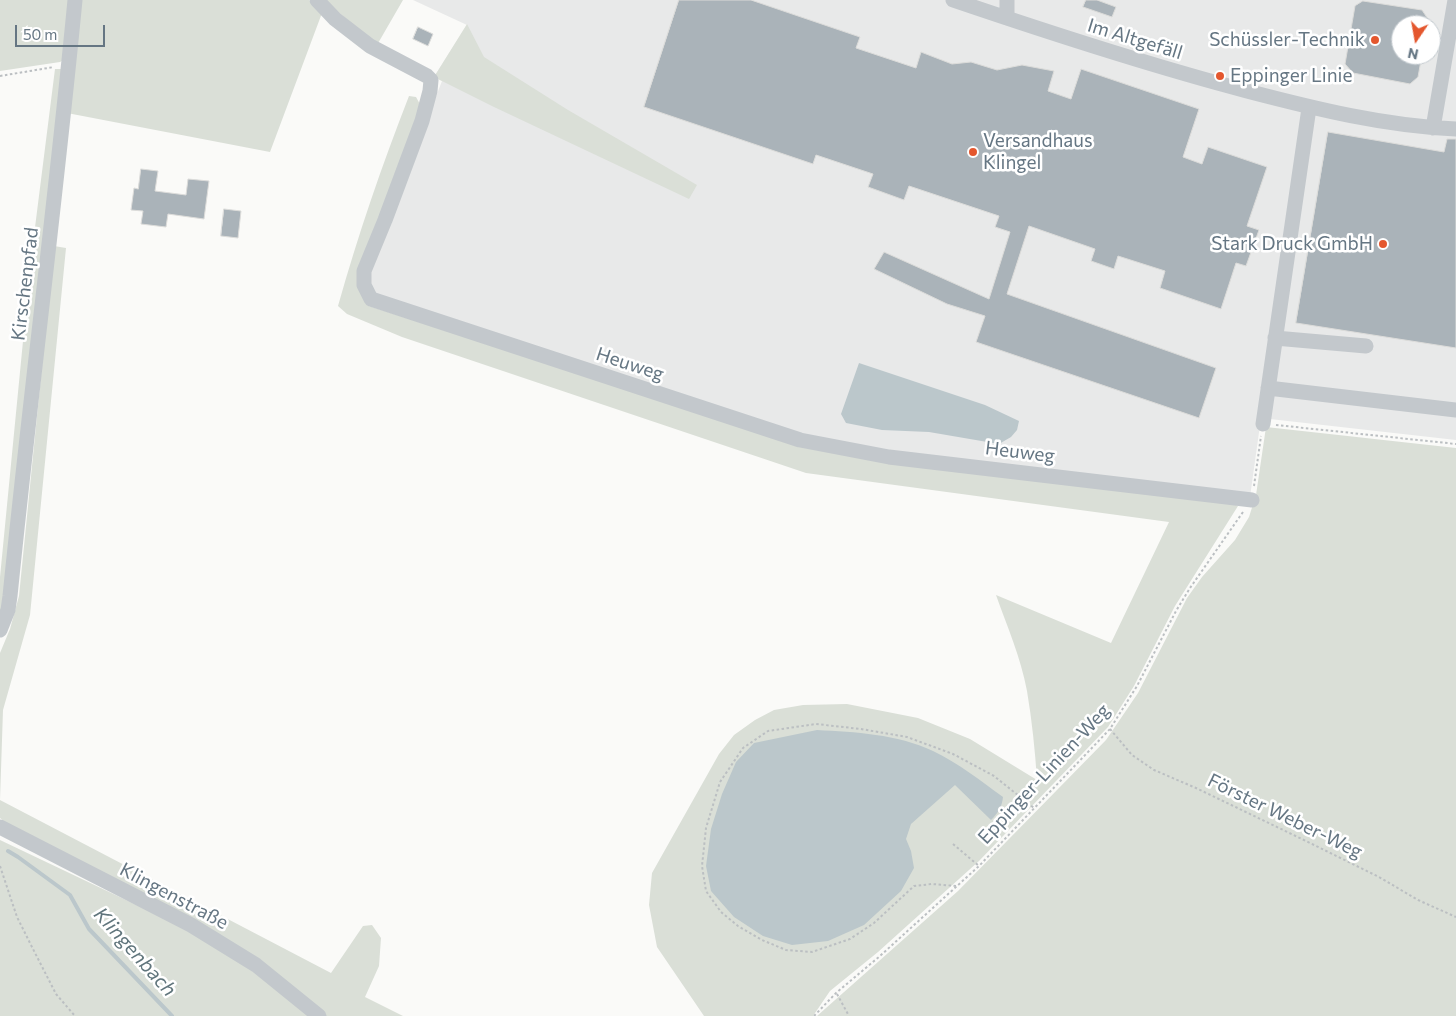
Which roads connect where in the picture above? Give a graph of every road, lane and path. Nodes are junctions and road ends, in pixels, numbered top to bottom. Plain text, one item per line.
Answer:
1 (75, 0) edge
2 (317, 0) edge
3 (953, 0) edge
4 (1007, 0) edge
5 (1455, 0) edge
6 (1007, 18) junction
7 (69, 64) junction
8 (0, 76) edge
9 (1309, 108) junction
10 (1433, 128) junction
11 (1456, 129) edge
12 (1275, 338) junction
13 (1366, 346) dead end
14 (1268, 388) junction
15 (1456, 410) edge
16 (1262, 424) junction
17 (1456, 444) edge
18 (1252, 500) junction
19 (0, 630) edge
20 (1110, 729) junction
21 (1034, 808) junction
22 (0, 827) edge
23 (954, 844) dead end
24 (0, 866) edge
25 (979, 866) junction
26 (956, 886) junction
27 (1456, 917) edge
28 (836, 993) junction
29 (75, 1016) edge
30 (319, 1016) edge
31 (814, 1016) edge
32 (849, 1016) edge

1 - 7 street, Kirschenpfad
2 - 18 street, Heuweg
3 - 6 street, Im Altgefäll
4 - 6 street
5 - 10 street
6 - 9 street, Im Altgefäll
7 - 8 path
7 - 19 street, Kirschenpfad
9 - 10 street, Im Altgefäll
9 - 12 street
10 - 11 street, Im Altgefäll
12 - 13 street
12 - 14 street
14 - 15 street
14 - 16 street
16 - 17 path
16 - 18 path, Eppinger-Linien-Weg
18 - 20 path, Eppinger-Linien-Weg
20 - 21 path, Eppinger-Linien-Weg
20 - 27 path, Förster Weber-Weg
21 - 25 path, Eppinger-Linien-Weg
21 - 26 path
22 - 30 street, Klingenstraße
23 - 25 path
24 - 29 path
25 - 26 path, Eppinger-Linien-Weg
26 - 28 path, Eppinger-Linien-Weg
28 - 31 path, Eppinger-Linien-Weg
28 - 32 path

